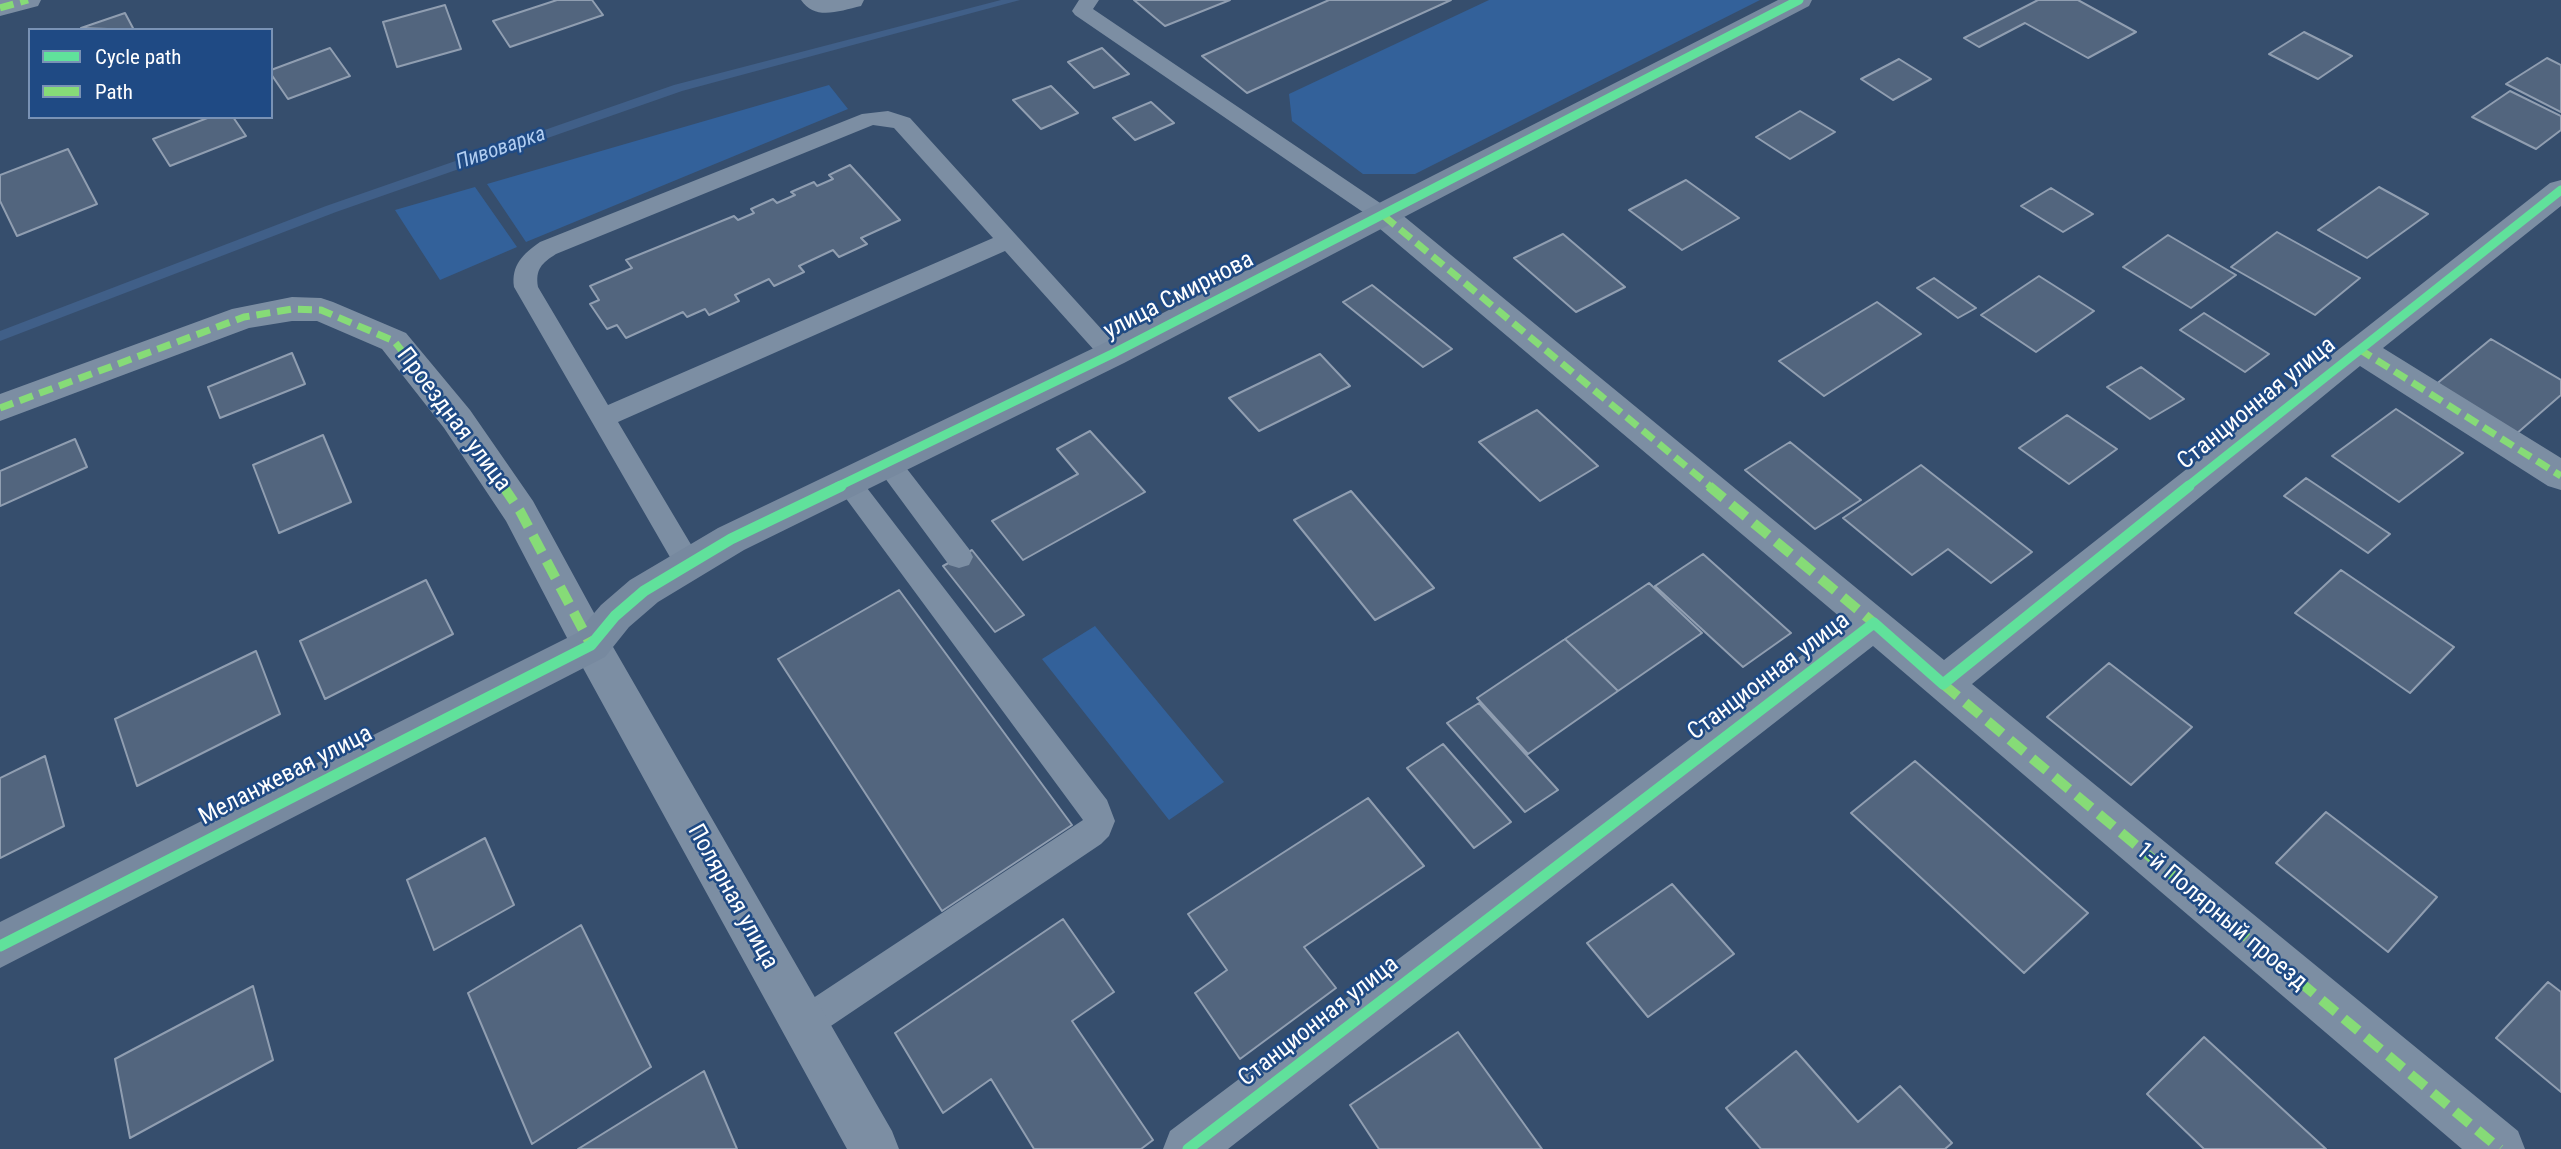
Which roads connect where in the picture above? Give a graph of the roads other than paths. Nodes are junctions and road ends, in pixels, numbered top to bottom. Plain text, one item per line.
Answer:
1 (27, 0) edge
2 (814, 0) edge
3 (851, 0) edge
4 (1089, 0) edge
5 (1799, 0) edge
6 (0, 8) edge
7 (2558, 196) edge
8 (1384, 216) junction
9 (1008, 240) junction
10 (2358, 349) junction
11 (1112, 354) junction
12 (0, 408) edge
13 (603, 418) junction
14 (888, 463) junction
15 (2561, 476) edge
16 (848, 482) junction
17 (959, 557) dead end
18 (688, 563) junction
19 (1874, 622) junction
20 (591, 645) junction
21 (1942, 684) junction
22 (0, 946) edge
23 (804, 1024) junction
24 (874, 1149) edge
25 (1188, 1149) edge
26 (2500, 1149) edge

1 - 6 street
2 - 3 street
4 - 8 lane
5 - 8 street, улица Смирнова
7 - 10 street, Станционная улица
8 - 11 street, улица Смирнова
8 - 19 street
9 - 11 lane
9 - 13 lane
9 - 13 lane
10 - 15 street
10 - 21 street, Станционная улица
11 - 14 street, улица Смирнова
12 - 20 street, Проездная улица
13 - 18 lane
14 - 16 street, улица Смирнова
14 - 17 lane
16 - 18 street, улица Смирнова
16 - 23 lane
18 - 20 street, улица Смирнова
19 - 21 street, Станционная улица
19 - 25 street, Станционная улица
20 - 22 street, Меланжевая улица
20 - 23 street, Полярная улица
21 - 26 street, 1-й Полярный проезд
23 - 24 street, Полярная улица

